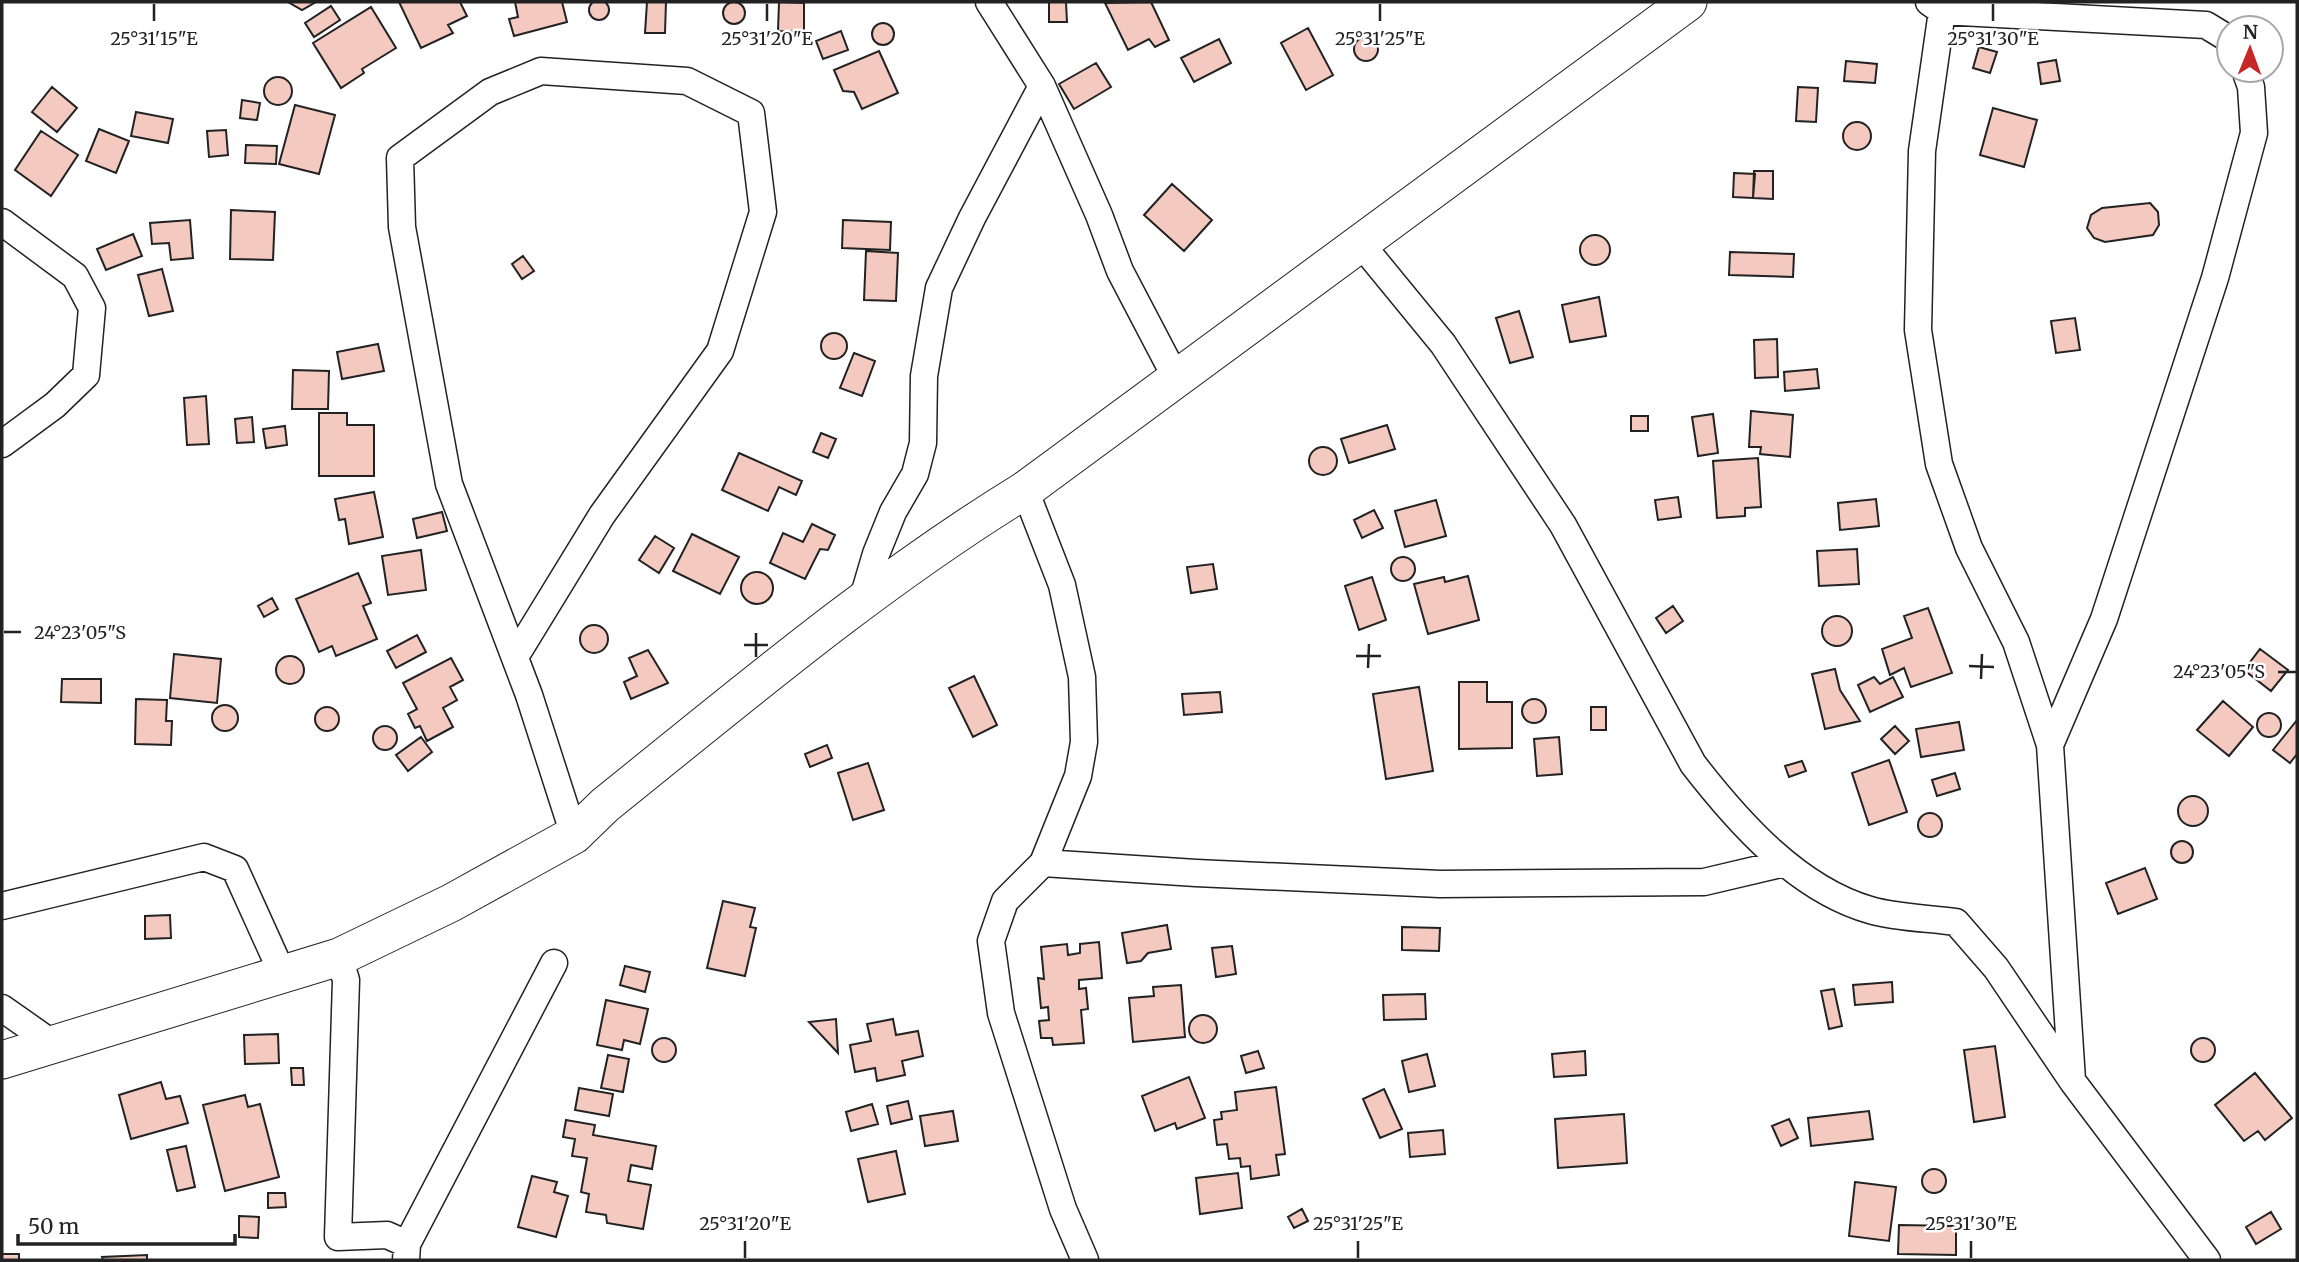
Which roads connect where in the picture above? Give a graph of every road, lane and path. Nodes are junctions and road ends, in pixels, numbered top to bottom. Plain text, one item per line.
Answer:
1 (989, 2) edge
2 (1688, 2) edge
3 (1935, 6) edge
4 (2215, 30) edge
5 (2251, 84) edge
6 (1042, 86) junction
7 (2, 222) edge
8 (1361, 244) junction
9 (1176, 378) junction
10 (2, 444) edge
11 (1025, 490) junction
12 (863, 598) junction
13 (515, 657) junction
14 (2050, 745) junction
15 (574, 835) junction
16 (1043, 863) junction
17 (1785, 863) junction
18 (2, 906) edge
19 (339, 957) junction
20 (554, 962) dead end
21 (282, 975) junction
22 (2, 1008) edge
23 (53, 1044) junction
24 (2, 1060) edge
25 (2073, 1082) junction
26 (335, 1249) edge
27 (407, 1252) edge
28 (1085, 1260) edge
29 (2207, 1260) edge

1 - 6 street
2 - 8 street
3 - 4 street
3 - 14 street
5 - 14 street
6 - 9 street
6 - 12 street
7 - 10 street
8 - 9 street
8 - 17 street
9 - 11 street
11 - 12 street
11 - 16 street
12 - 15 street
13 - 13 street
13 - 15 street
14 - 25 street
15 - 19 street
16 - 17 street
16 - 28 street
17 - 25 street
18 - 21 street
19 - 21 street
19 - 26 street
20 - 27 street
21 - 23 street
22 - 23 street
23 - 24 street
25 - 29 street
26 - 27 street

